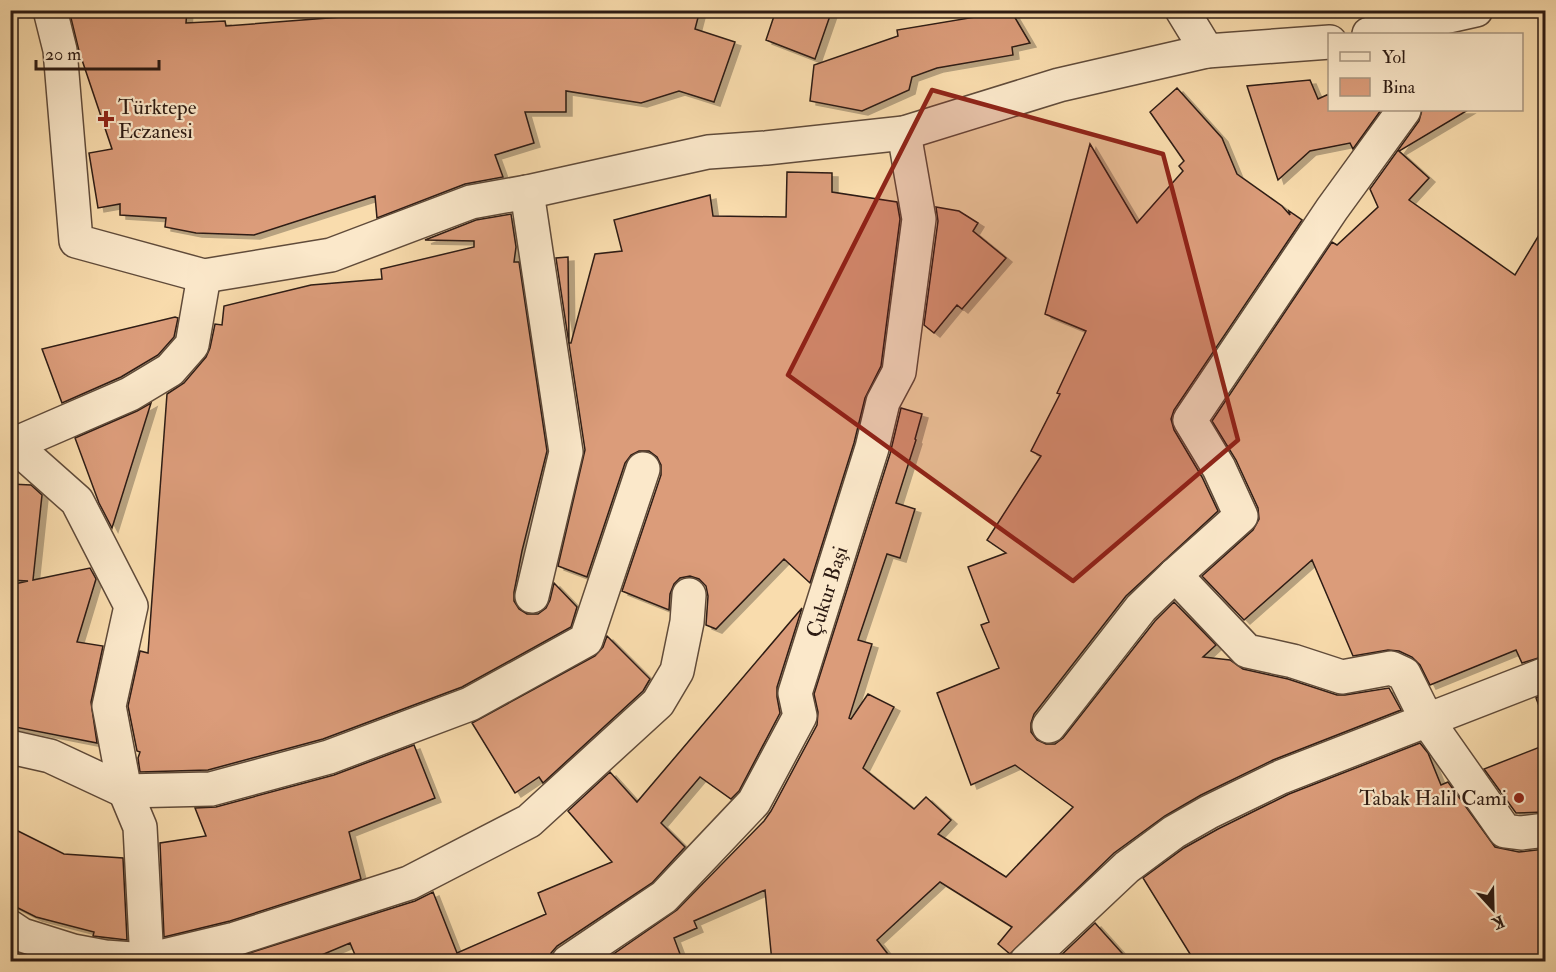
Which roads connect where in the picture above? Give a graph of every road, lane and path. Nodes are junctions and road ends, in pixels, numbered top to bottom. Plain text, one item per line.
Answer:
1 (50, 10) edge
2 (1182, 10) edge
3 (1378, 25) edge
4 (1460, 33) edge
5 (1328, 42) edge
6 (1207, 51) junction
7 (1403, 111) edge
8 (904, 133) junction
9 (528, 192) junction
10 (204, 276) junction
11 (13, 446) edge
12 (643, 470) dead end
13 (1175, 575) junction
14 (689, 595) dead end
15 (532, 596) dead end
16 (1545, 674) edge
17 (1427, 720) junction
18 (1049, 726) dead end
19 (10, 747) edge
20 (125, 791) junction
21 (1545, 830) edge
22 (10, 927) edge
23 (147, 961) edge
24 (568, 962) edge
25 (1026, 962) edge

1 - 10 street
2 - 6 street
3 - 4 street
5 - 6 street
6 - 8 street
7 - 13 street
8 - 9 street
8 - 24 street, Çukur Başi
9 - 10 street
9 - 15 street
10 - 11 street
11 - 20 street
12 - 20 street
13 - 17 street
13 - 18 street
14 - 23 street
16 - 17 street
17 - 21 street
17 - 25 street
19 - 20 street
20 - 23 street
22 - 23 street

